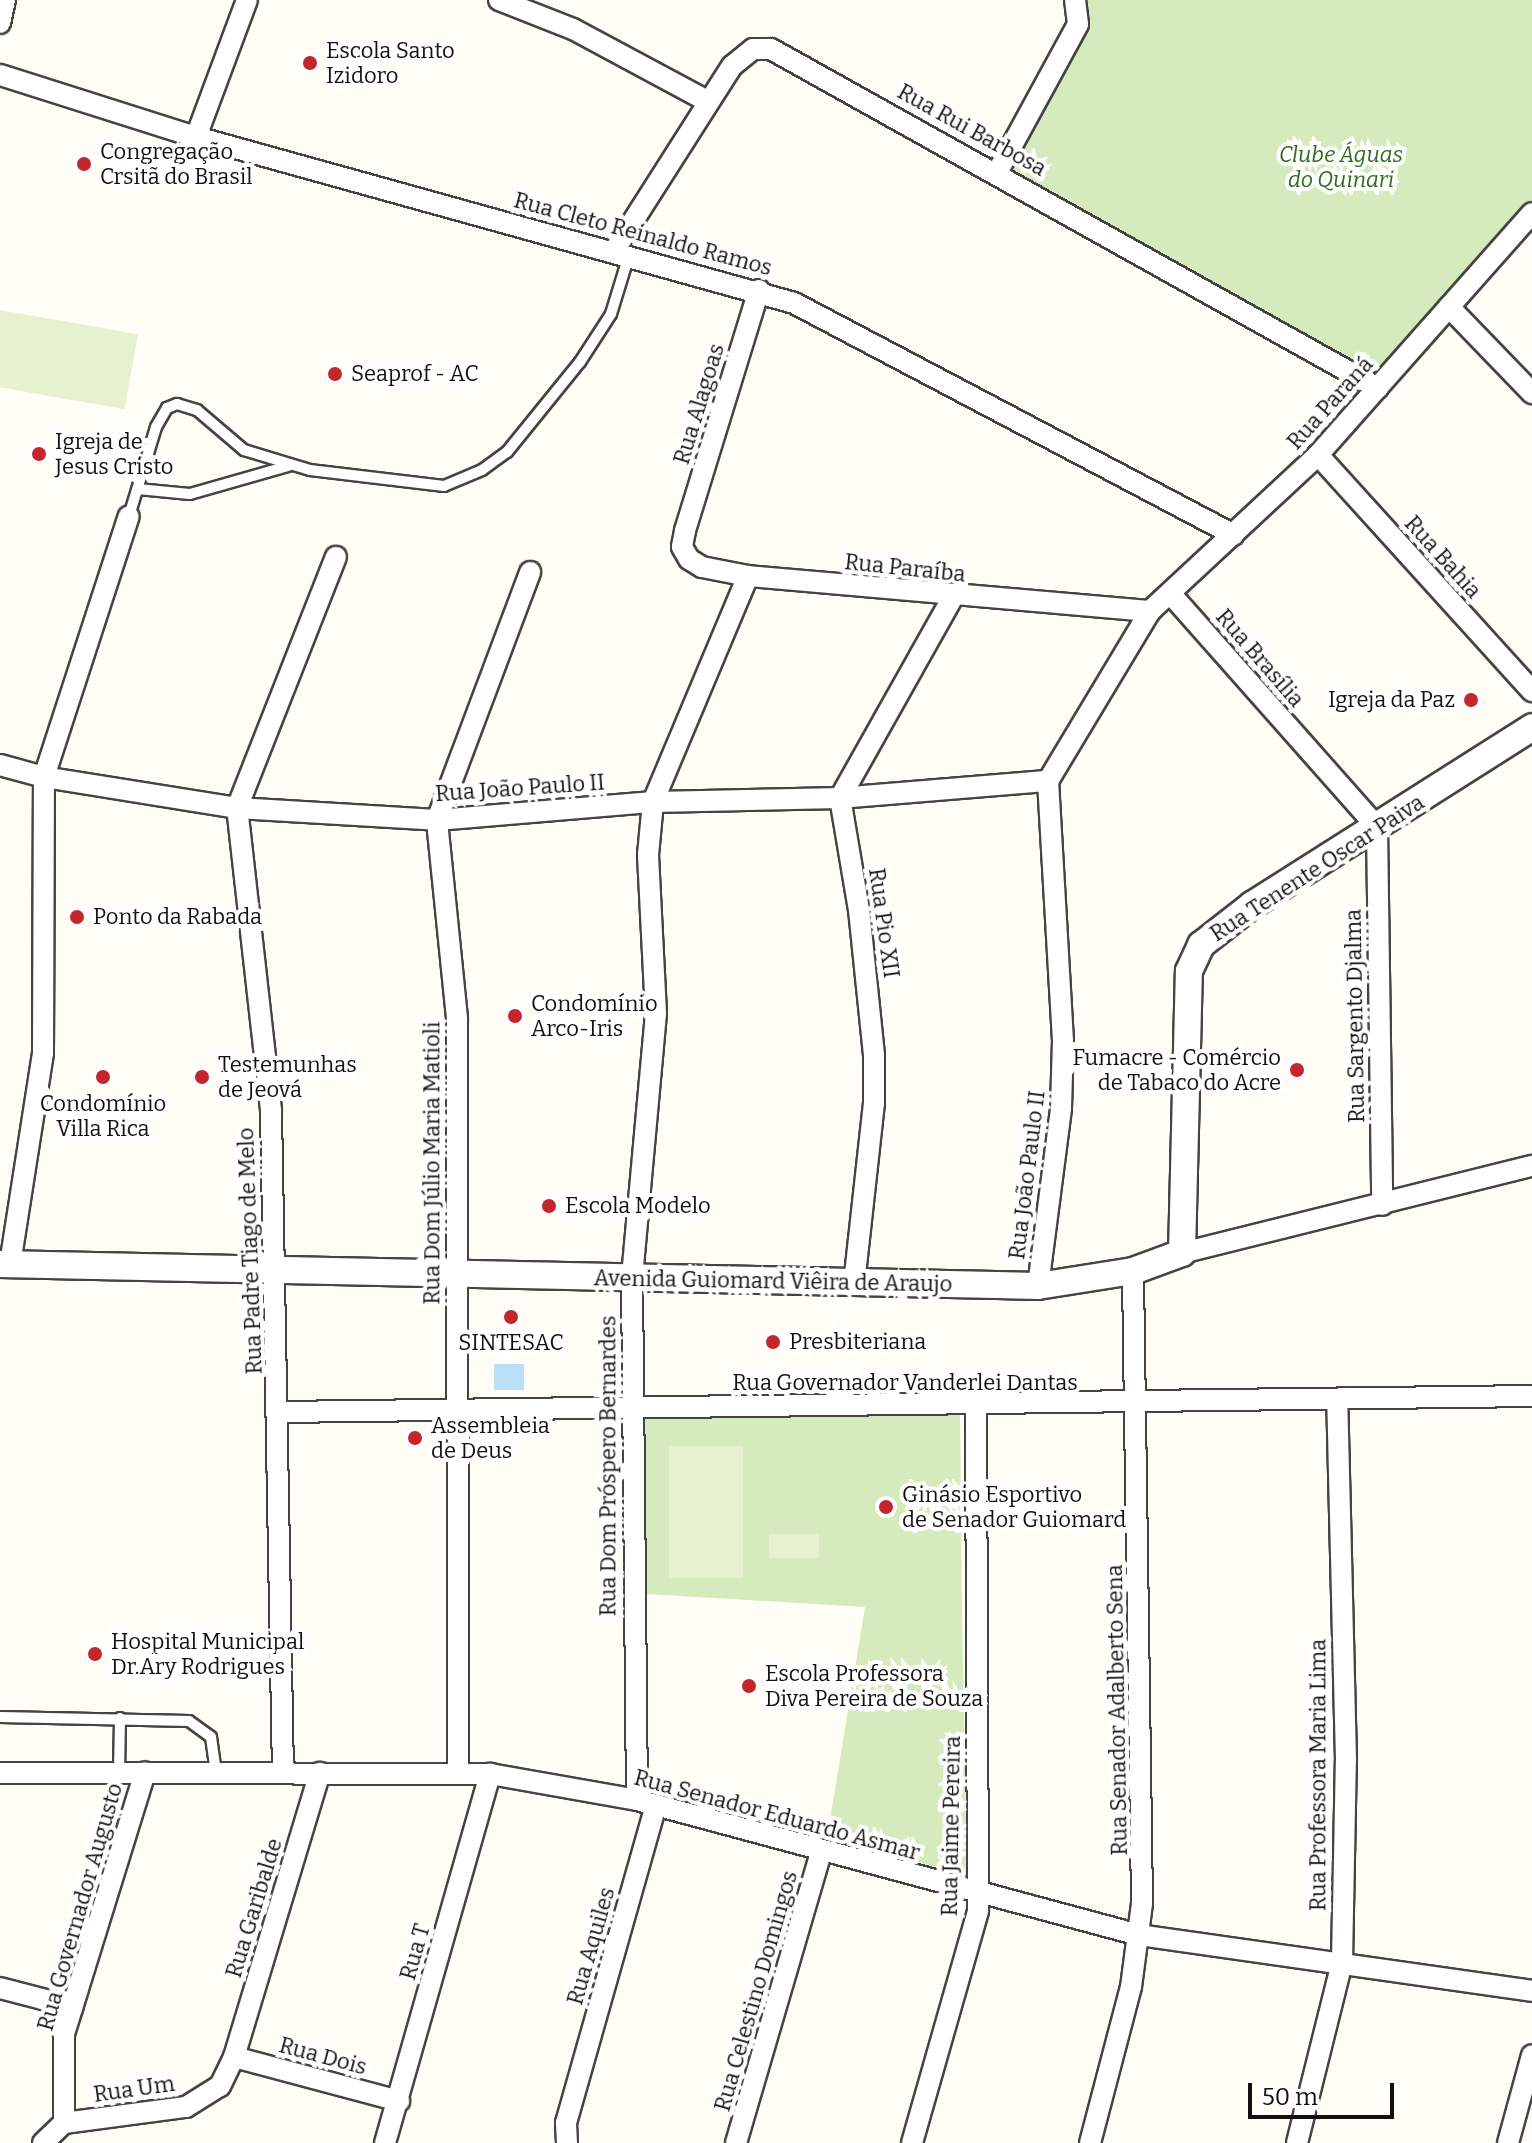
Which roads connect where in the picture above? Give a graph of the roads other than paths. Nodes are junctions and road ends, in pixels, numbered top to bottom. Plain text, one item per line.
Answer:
1 (5, 0) edge
2 (247, 0) edge
3 (499, 0) edge
4 (1077, 1) edge
5 (0, 23) edge
6 (0, 75) edge
7 (707, 101) junction
8 (196, 137) junction
9 (998, 171) junction
10 (1532, 213) edge
11 (621, 253) junction
12 (759, 290) junction
13 (1449, 307) junction
14 (1378, 388) junction
15 (1532, 393) edge
16 (1318, 455) junction
17 (293, 465) junction
18 (138, 489) junction
19 (129, 516) joint
20 (685, 531) joint
21 (1234, 535) junction
22 (336, 557) dead end
23 (530, 572) dead end
24 (748, 576) junction
25 (1170, 593) junction
26 (953, 597) junction
27 (1150, 611) junction
28 (1532, 691) edge
29 (1532, 727) edge
30 (0, 765) edge
31 (44, 777) junction
32 (1048, 781) junction
33 (840, 798) junction
34 (653, 802) junction
35 (237, 808) junction
36 (437, 820) junction
37 (1377, 827) junction
38 (1532, 1166) edge
39 (1382, 1205) junction
40 (1182, 1253) junction
41 (5, 1264) edge
42 (274, 1269) junction
43 (1133, 1271) junction
44 (454, 1275) junction
45 (632, 1277) junction
46 (854, 1284) junction
47 (1038, 1286) junction
48 (1532, 1396) edge
49 (1337, 1401) junction
50 (1137, 1405) junction
51 (976, 1406) junction
52 (632, 1408) junction
53 (457, 1410) junction
54 (279, 1412) junction
55 (0, 1717) edge
56 (120, 1718) junction
57 (119, 1772) junction
58 (145, 1772) junction
59 (216, 1772) junction
60 (458, 1772) junction
61 (0, 1773) edge
62 (283, 1773) junction
63 (320, 1773) junction
64 (490, 1774) junction
65 (646, 1803) junction
66 (821, 1852) junction
67 (977, 1893) junction
68 (1139, 1935) junction
69 (1342, 1962) junction
70 (0, 1988) edge
71 (1532, 1991) edge
72 (73, 2007) junction
73 (1532, 2055) edge
74 (234, 2057) junction
75 (399, 2101) junction
76 (64, 2123) junction
77 (43, 2143) edge
78 (385, 2143) edge
79 (567, 2143) edge
80 (736, 2143) edge
81 (912, 2143) edge
82 (1090, 2143) edge
83 (1297, 2143) edge
84 (1508, 2143) edge

1 - 5 street
2 - 8 street
3 - 7 street
4 - 9 street
6 - 8 street, Rua Cleto Reinaldo Ramos
7 - 9 street, Rua Rui Barbosa
7 - 11 street, Rua Rui Barbosa
8 - 11 street, Rua Cleto Reinaldo Ramos
9 - 14 street, Rua Rui Barbosa
10 - 13 street, Rua Paraná
11 - 12 street, Rua Cleto Reinaldo Ramos
11 - 17 lane
12 - 20 street, Rua Alagoas
12 - 21 street, Rua Cleto Reinaldo Ramos
13 - 14 street, Rua Paraná
13 - 15 street
14 - 16 street, Rua Paraná
16 - 21 street, Rua Paraná
16 - 28 street, Rua Bahia
17 - 18 lane
17 - 18 lane
18 - 19 lane
19 - 31 street
20 - 24 street, Rua Paraíba
21 - 25 street, Rua Paraná
22 - 35 street, Rua Padre Tiago de Melo
23 - 36 street, Rua Dom Júlio Maria Matioli
24 - 26 street, Rua Paraíba
24 - 34 street, Rua Dom Próspero Bernardes
25 - 27 street, Rua Paraná
25 - 37 street, Rua Brasília
26 - 27 street, Rua Paraíba
26 - 33 street
27 - 32 street
29 - 37 street, Rua Tenente Oscar Paiva
30 - 31 street, Rua João Paulo II
31 - 35 street, Rua João Paulo II
31 - 41 street
32 - 33 street, Rua João Paulo II
32 - 47 street, Rua João Paulo II
33 - 34 street, Rua João Paulo II
33 - 46 street, Rua Pio XII
34 - 36 street, Rua João Paulo II
34 - 45 street, Rua Dom Próspero Bernardes
35 - 36 street, Rua João Paulo II
35 - 42 street, Rua Padre Tiago de Melo
36 - 44 street, Rua Dom Júlio Maria Matioli
37 - 39 street, Rua Sargento Djalma
37 - 40 street, Rua Tenente Oscar Paiva
38 - 39 street, Avenida Guiomard Viêira de Araujo
39 - 40 street, Avenida Guiomard Viêira de Araujo
40 - 43 street, Avenida Guiomard Viêira de Araujo
41 - 42 street, Avenida Guiomard Viêira de Araujo
42 - 44 street, Avenida Guiomard Viêira de Araujo
42 - 54 street, Rua Padre Tiago de Melo
43 - 47 street, Avenida Guiomard Viêira de Araujo
43 - 50 street, Rua Senador Adalberto Sena
44 - 45 street, Avenida Guiomard Viêira de Araujo
44 - 53 street, Rua Dom Júlio Maria Matioli
45 - 46 street, Avenida Guiomard Viêira de Araujo
45 - 52 street, Rua Dom Próspero Bernardes
46 - 47 street, Avenida Guiomard Viêira de Araujo
48 - 49 street, Rua Governador Vanderlei Dantas
49 - 50 street, Rua Governador Vanderlei Dantas
49 - 69 street, Rua Professora Maria Lima
50 - 51 street, Rua Governador Vanderlei Dantas
50 - 68 street, Rua Senador Adalberto Sena
51 - 52 street, Rua Governador Vanderlei Dantas
51 - 67 street, Rua Jaime Pereira
52 - 53 street, Rua Governador Vanderlei Dantas
52 - 65 street, Rua Dom Próspero Bernardes
53 - 54 street, Rua Governador Vanderlei Dantas
53 - 60 street, Rua Dom Júlio Maria Matioli
54 - 62 street, Rua Padre Tiago de Melo
55 - 56 lane
56 - 57 lane
56 - 59 lane
57 - 58 street, Rua Senador Eduardo Asmar
57 - 61 street, Rua Senador Eduardo Asmar
58 - 59 street, Rua Senador Eduardo Asmar
58 - 72 street, Rua Governador Augusto
59 - 62 street, Rua Senador Eduardo Asmar
60 - 63 street, Rua Senador Eduardo Asmar
60 - 64 street, Rua Senador Eduardo Asmar
62 - 63 street, Rua Senador Eduardo Asmar
63 - 74 street, Rua Garibalde
64 - 65 street, Rua Senador Eduardo Asmar
64 - 75 street, Rua T
65 - 66 street, Rua Senador Eduardo Asmar
65 - 79 street, Rua Aquiles
66 - 67 street, Rua Senador Eduardo Asmar
66 - 80 street, Rua Celestino Domingos
67 - 68 street, Rua Senador Eduardo Asmar
67 - 81 street, Rua Jaime Pereira
68 - 69 street, Rua Senador Eduardo Asmar
68 - 82 street, Rua Senador Adalberto Sena
69 - 71 street, Rua Senador Eduardo Asmar
69 - 83 street, Rua Professora Maria Lima
70 - 72 street
72 - 76 street, Rua Governador Augusto
73 - 84 street
74 - 75 street, Rua Dois
74 - 76 street, Rua Um
75 - 78 street, Rua T
76 - 77 street

